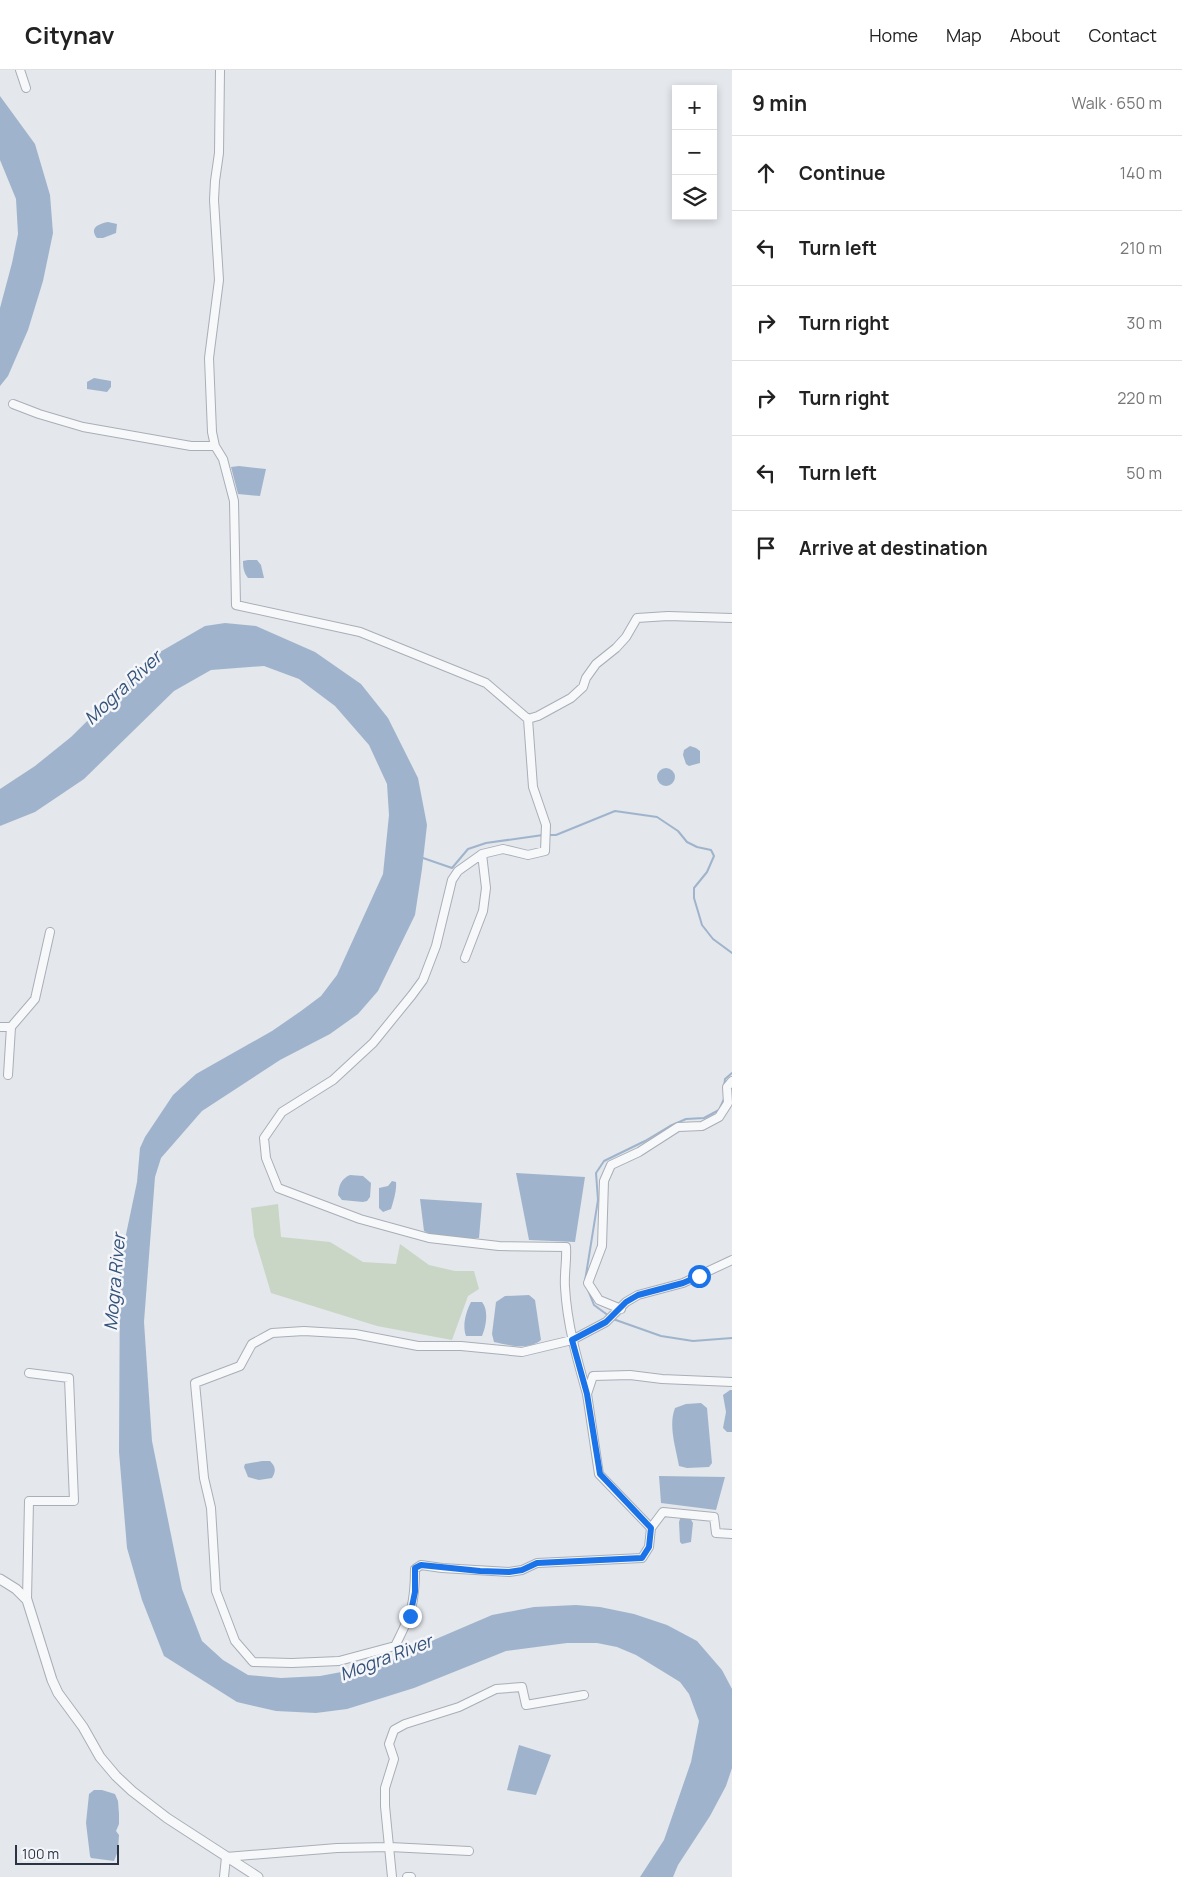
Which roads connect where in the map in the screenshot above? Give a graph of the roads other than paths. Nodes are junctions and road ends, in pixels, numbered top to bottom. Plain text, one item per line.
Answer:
1 (20, 70) edge
2 (220, 70) edge
3 (26, 88) dead end
4 (13, 404) dead end
5 (215, 446) junction
6 (732, 618) edge
7 (528, 719) junction
8 (482, 854) junction
9 (50, 932) dead end
10 (465, 958) dead end
11 (0, 1027) edge
12 (11, 1027) junction
13 (8, 1075) dead end
14 (732, 1082) edge
15 (732, 1260) edge
16 (621, 1309) junction
17 (572, 1340) junction
18 (29, 1374) dead end
19 (732, 1382) edge
20 (587, 1394) junction
21 (651, 1528) junction
22 (732, 1534) edge
23 (0, 1579) edge
24 (27, 1600) junction
25 (584, 1696) dead end
26 (390, 1846) junction
27 (469, 1850) dead end
28 (226, 1857) junction
29 (224, 1877) edge
30 (258, 1877) edge
31 (392, 1877) edge
32 (407, 1877) edge
33 (411, 1877) edge

1 - 3 street
2 - 5 street
4 - 5 street
5 - 7 street
6 - 7 street
7 - 8 street
8 - 10 street
8 - 17 street
9 - 12 street
11 - 12 street
12 - 13 street
14 - 16 street
15 - 16 street
16 - 17 street
17 - 20 street
17 - 21 street
18 - 24 street
19 - 20 street
20 - 21 street
21 - 22 street
23 - 24 street
24 - 28 street
25 - 26 street
26 - 27 street
26 - 28 street
26 - 31 street
28 - 29 street
28 - 30 street
32 - 33 street

